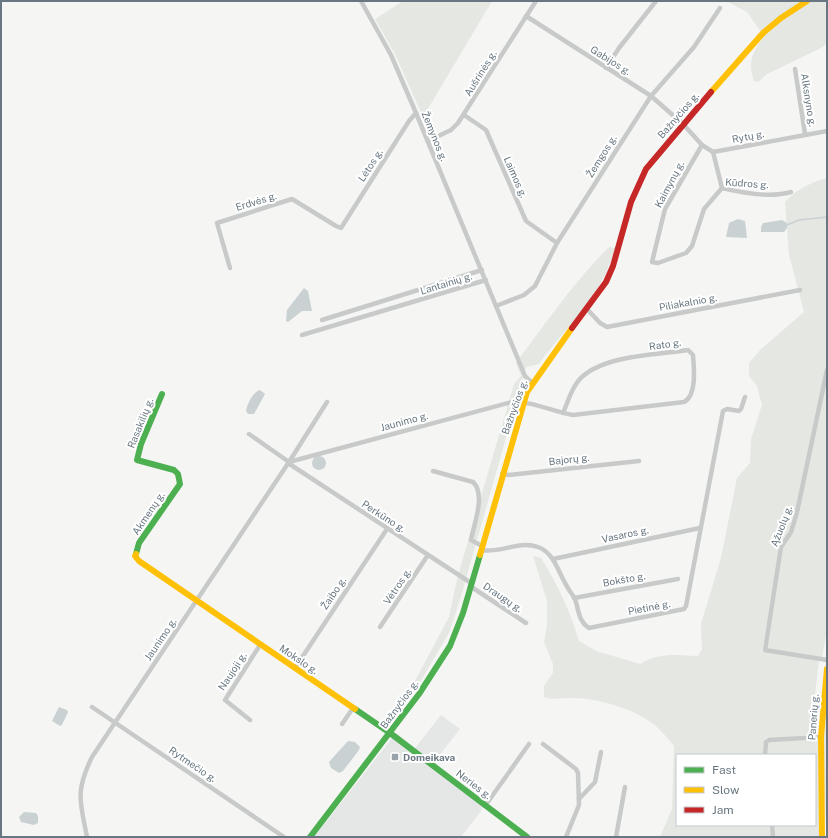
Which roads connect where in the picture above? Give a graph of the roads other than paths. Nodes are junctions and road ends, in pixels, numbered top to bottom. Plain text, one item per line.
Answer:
1 (361, 1) edge
2 (536, 1) edge
3 (656, 1) edge
4 (807, 1) edge
5 (720, 8) dead end
6 (526, 16) junction
7 (606, 68) junction
8 (795, 69) dead end
9 (651, 96) junction
10 (416, 113) junction
11 (464, 115) junction
12 (682, 124) junction
13 (827, 131) edge
14 (805, 134) junction
15 (428, 141) junction
16 (702, 145) junction
17 (713, 152) junction
18 (722, 188) junction
19 (791, 192) dead end
20 (341, 228) joint
21 (557, 243) junction
22 (670, 259) joint
23 (230, 268) dead end
24 (482, 270) junction
25 (486, 280) junction
26 (800, 290) dead end
27 (496, 306) junction
28 (587, 309) junction
29 (322, 320) dead end
30 (302, 335) dead end
31 (827, 370) edge
32 (532, 383) junction
33 (162, 394) dead end
34 (745, 397) dead end
35 (327, 402) dead end
36 (524, 403) junction
37 (563, 413) junction
38 (249, 434) dead end
39 (137, 460) joint
40 (639, 461) dead end
41 (289, 462) junction
42 (433, 470) dead end
43 (502, 474) junction
44 (700, 528) junction
45 (387, 529) junction
46 (481, 548) junction
47 (428, 555) junction
48 (552, 559) junction
49 (678, 579) dead end
50 (471, 585) junction
51 (574, 598) junction
52 (196, 601) junction
53 (526, 623) dead end
54 (380, 627) dead end
55 (260, 645) junction
56 (827, 660) edge
57 (295, 668) junction
58 (827, 670) edge
59 (92, 707) dead end
60 (353, 708) junction
61 (250, 720) dead end
62 (114, 722) junction
63 (342, 724) dead end
64 (390, 733) junction
65 (823, 741) edge
66 (529, 744) dead end
67 (543, 744) dead end
68 (601, 752) dead end
69 (765, 754) edge
70 (625, 787) dead end
71 (579, 799) junction
72 (485, 806) junction
73 (772, 826) edge
74 (87, 837) edge
75 (284, 837) edge
76 (310, 837) edge
77 (527, 837) edge
78 (566, 837) edge
79 (616, 837) edge
80 (773, 837) edge
81 (822, 837) edge

1 - 10 street, Žemynos g.
2 - 6 street, Aušrinės g.
3 - 7 street
4 - 12 main road, Bažnyčios g.
5 - 9 street, Žemgos g.
6 - 7 street, Gabijos g.
6 - 11 street, Aušrinės g.
7 - 9 street, Gabijos g.
8 - 14 street, Alksnyno g.
9 - 12 street, Gabijos g.
9 - 21 street, Žemgos g.
10 - 15 street, Žemynos g.
10 - 20 street, Lėtos g.
11 - 15 street, Aušrinės g.
11 - 21 street, Laimos g.
12 - 16 street
12 - 28 main road, Bažnyčios g.
13 - 14 street, Rytų g.
14 - 17 street, Rytų g.
15 - 24 street, Žemynos g.
16 - 17 street
16 - 22 street, Kaimynų g.
17 - 18 street
18 - 19 street, Kūdros g.
18 - 22 street, Kūdros g.
20 - 23 street, Erdvės g.
21 - 27 street, Žemgos g.
24 - 25 street, Žemynos g.
24 - 29 street
25 - 27 street, Lantainių g.
25 - 30 street, Lantainių g.
26 - 28 street, Piliakalnio g.
27 - 32 street, Lantainių g.
28 - 32 main road, Bažnyčios g.
31 - 56 street, Ąžuolų g.
32 - 36 main road, Bažnyčios g.
33 - 39 main road, Rasakilių g.
34 - 44 street, Pietinė g.
35 - 41 street, Jaunimo g.
36 - 37 street, Rato g.
36 - 41 street, Jaunimo g.
36 - 43 main road, Bažnyčios g.
37 - 37 street, Rato g.
38 - 41 street, Perkūno g.
39 - 52 main road, Akmenų g.
40 - 43 street, Bajorų g.
41 - 45 street, Perkūno g.
41 - 52 street, Jaunimo g.
42 - 46 street
43 - 46 main road, Bažnyčios g.
44 - 48 street, Vasaros g.
44 - 51 street, Pietinė g.
45 - 47 street, Perkūno g.
45 - 57 street, Žaibo g.
46 - 48 street, Pietinė g.
46 - 50 main road, Bažnyčios g.
47 - 50 street, Perkūno g.
47 - 54 street, Vėtros g.
48 - 51 street, Pietinė g.
49 - 51 street, Bokšto g.
50 - 53 street, Draugų g.
50 - 64 main road, Bažnyčios g.
52 - 55 main road, Mokslo g.
52 - 62 street, Jaunimo g.
55 - 57 main road, Mokslo g.
55 - 61 street, Naujoji g.
57 - 60 main road, Mokslo g.
58 - 65 main road, Panerių g.
59 - 62 street, Rytmečio g.
60 - 63 street
60 - 64 main road, Mokslo g.
62 - 74 street, Jaunimo g.
62 - 75 street, Rytmečio g.
64 - 72 main road, Neries g.
64 - 76 main road, Bažnyčios g.
65 - 69 street
65 - 81 main road, Panerių g.
66 - 72 street
67 - 71 street
68 - 71 street
70 - 79 street
71 - 78 street
72 - 77 main road, Neries g.
73 - 80 street

